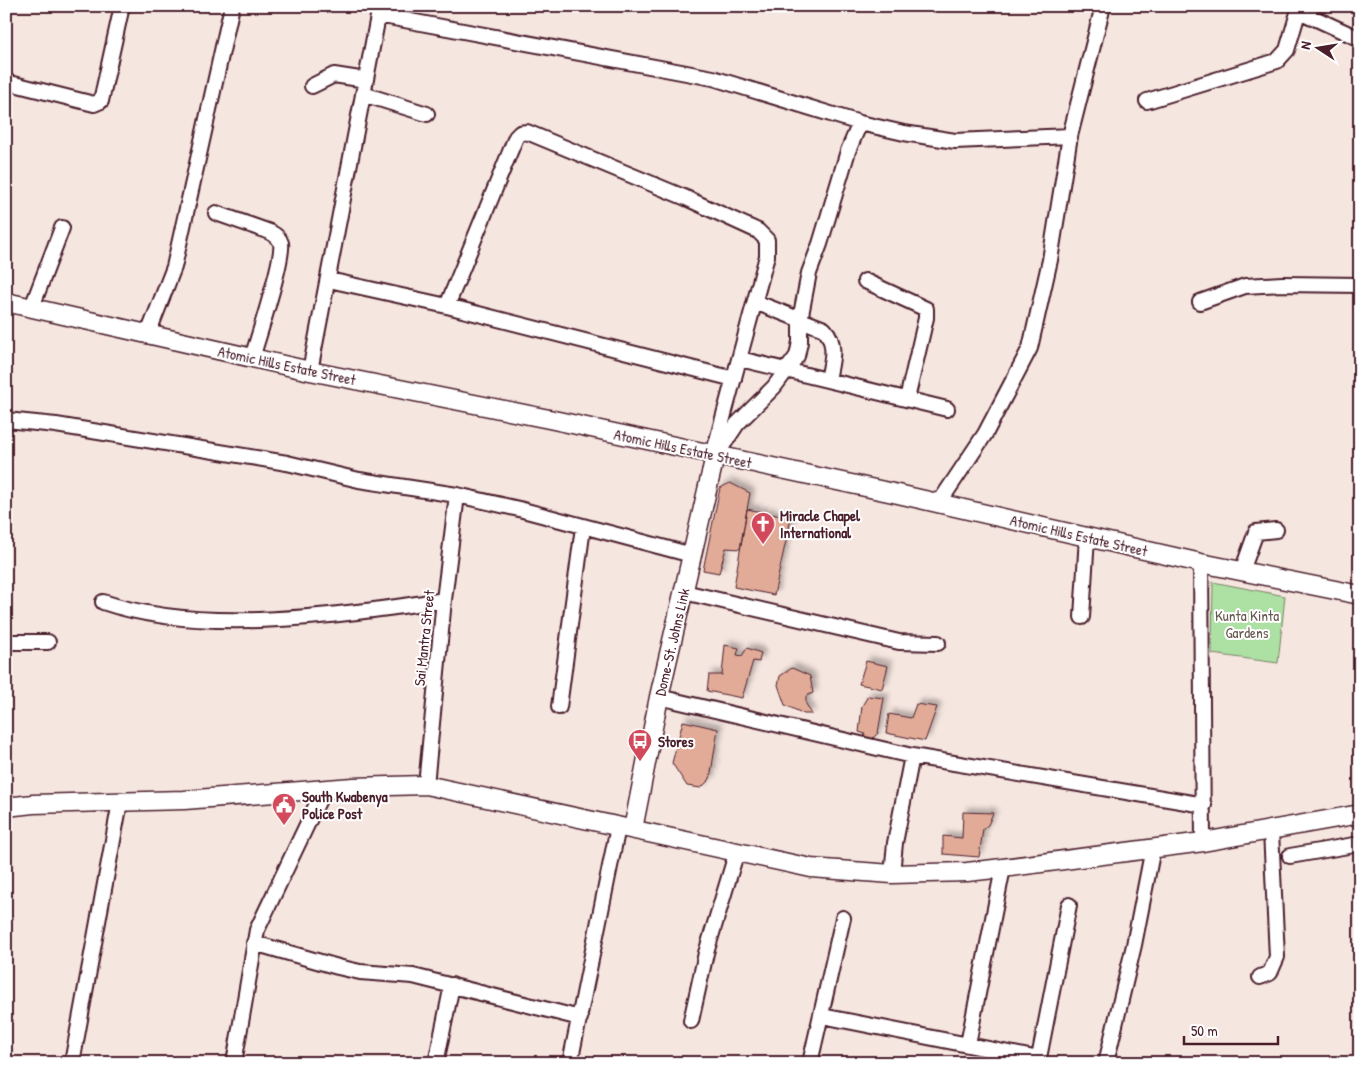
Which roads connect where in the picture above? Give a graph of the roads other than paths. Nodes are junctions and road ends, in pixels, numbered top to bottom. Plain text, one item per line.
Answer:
1 (122, 6) edge
2 (232, 6) edge
3 (1103, 6) edge
4 (1299, 9) edge
5 (379, 11) edge
6 (1360, 39) edge
7 (366, 80) junction
8 (6, 82) edge
9 (312, 86) dead end
10 (363, 94) junction
11 (1148, 101) dead end
12 (427, 114) dead end
13 (860, 123) junction
14 (1070, 136) junction
15 (216, 213) dead end
16 (62, 228) dead end
17 (329, 280) junction
18 (866, 281) dead end
19 (1360, 285) edge
20 (6, 302) edge
21 (755, 302) junction
22 (1200, 302) dead end
23 (447, 306) junction
24 (32, 308) junction
25 (800, 320) junction
26 (148, 334) junction
27 (252, 358) junction
28 (740, 359) junction
29 (789, 369) junction
30 (310, 371) junction
31 (734, 380) junction
32 (828, 380) junction
33 (907, 399) junction
34 (947, 409) dead end
35 (6, 420) edge
36 (714, 456) junction
37 (457, 495) junction
38 (939, 503) junction
39 (583, 527) junction
40 (1276, 530) dead end
41 (1087, 537) junction
42 (692, 555) junction
43 (1201, 563) junction
44 (1242, 571) junction
45 (684, 592) junction
46 (1360, 595) edge
47 (444, 600) junction
48 (103, 602) dead end
49 (1082, 617) dead end
50 (6, 642) edge
51 (48, 642) dead end
52 (938, 643) dead end
53 (659, 697) junction
54 (559, 707) dead end
55 (912, 756) junction
56 (426, 785) junction
57 (323, 791) junction
58 (120, 802) junction
59 (1204, 805) junction
60 (6, 807) edge
61 (1360, 814) edge
62 (625, 828) junction
63 (1271, 831) junction
64 (1203, 842) junction
65 (1360, 844) edge
66 (1153, 848) junction
67 (737, 851) junction
68 (1290, 856) dead end
69 (1003, 868) junction
70 (892, 874) junction
71 (1068, 905) dead end
72 (843, 918) dead end
73 (254, 943) junction
74 (1260, 977) dead end
75 (452, 985) junction
76 (822, 1016) junction
77 (580, 1018) junction
78 (691, 1021) dead end
79 (968, 1044) junction
80 (1038, 1061) edge
81 (72, 1063) edge
82 (234, 1063) edge
83 (436, 1063) edge
84 (570, 1063) edge
85 (810, 1063) edge
86 (1106, 1063) edge

1 - 8 street
2 - 26 street
3 - 14 street
4 - 6 street
4 - 11 street
5 - 7 street
5 - 13 street
7 - 9 street
7 - 10 street
10 - 12 street
10 - 17 street
13 - 14 street
13 - 25 street
14 - 38 street
15 - 27 street
16 - 24 street
17 - 23 street
17 - 30 street
18 - 33 street
19 - 22 street
20 - 24 main road, Atomic Hills Estate Street
21 - 23 street
21 - 25 street
21 - 28 street
23 - 31 street
24 - 26 main road, Atomic Hills Estate Street
25 - 29 street
25 - 32 street
26 - 27 main road, Atomic Hills Estate Street
27 - 30 main road, Atomic Hills Estate Street
28 - 29 street
28 - 31 street
29 - 32 street
29 - 36 street
30 - 36 main road, Atomic Hills Estate Street
31 - 36 street
32 - 33 street
33 - 34 street
35 - 37 street
36 - 38 main road, Atomic Hills Estate Street
36 - 42 main road, Dome-St. Johns Link
37 - 39 street
37 - 47 street, Sai Mantra Street
38 - 41 main road, Atomic Hills Estate Street
39 - 42 street
39 - 54 street
40 - 44 street
41 - 43 main road, Atomic Hills Estate Street
41 - 49 street
42 - 45 main road, Dome-St. Johns Link
43 - 44 main road, Atomic Hills Estate Street
43 - 59 street
44 - 46 main road, Atomic Hills Estate Street
45 - 52 street
45 - 53 main road, Dome-St. Johns Link
47 - 48 street
47 - 56 street, Sai Mantra Street
50 - 51 street
53 - 55 street
53 - 62 main road, Dome-St. Johns Link
55 - 59 street
55 - 70 street
56 - 57 main road
56 - 62 main road
57 - 58 main road
57 - 73 street
58 - 60 main road
58 - 81 street
59 - 64 street
61 - 63 main road
62 - 67 main road
62 - 77 street
63 - 64 main road
63 - 74 street
64 - 66 main road
65 - 68 street
66 - 69 main road
66 - 86 street
67 - 70 main road
67 - 78 street
69 - 70 main road
69 - 79 street
71 - 80 street
72 - 76 street
73 - 75 street
73 - 82 street
75 - 77 street
75 - 83 street
76 - 79 street
76 - 85 street
77 - 84 street
79 - 80 street

